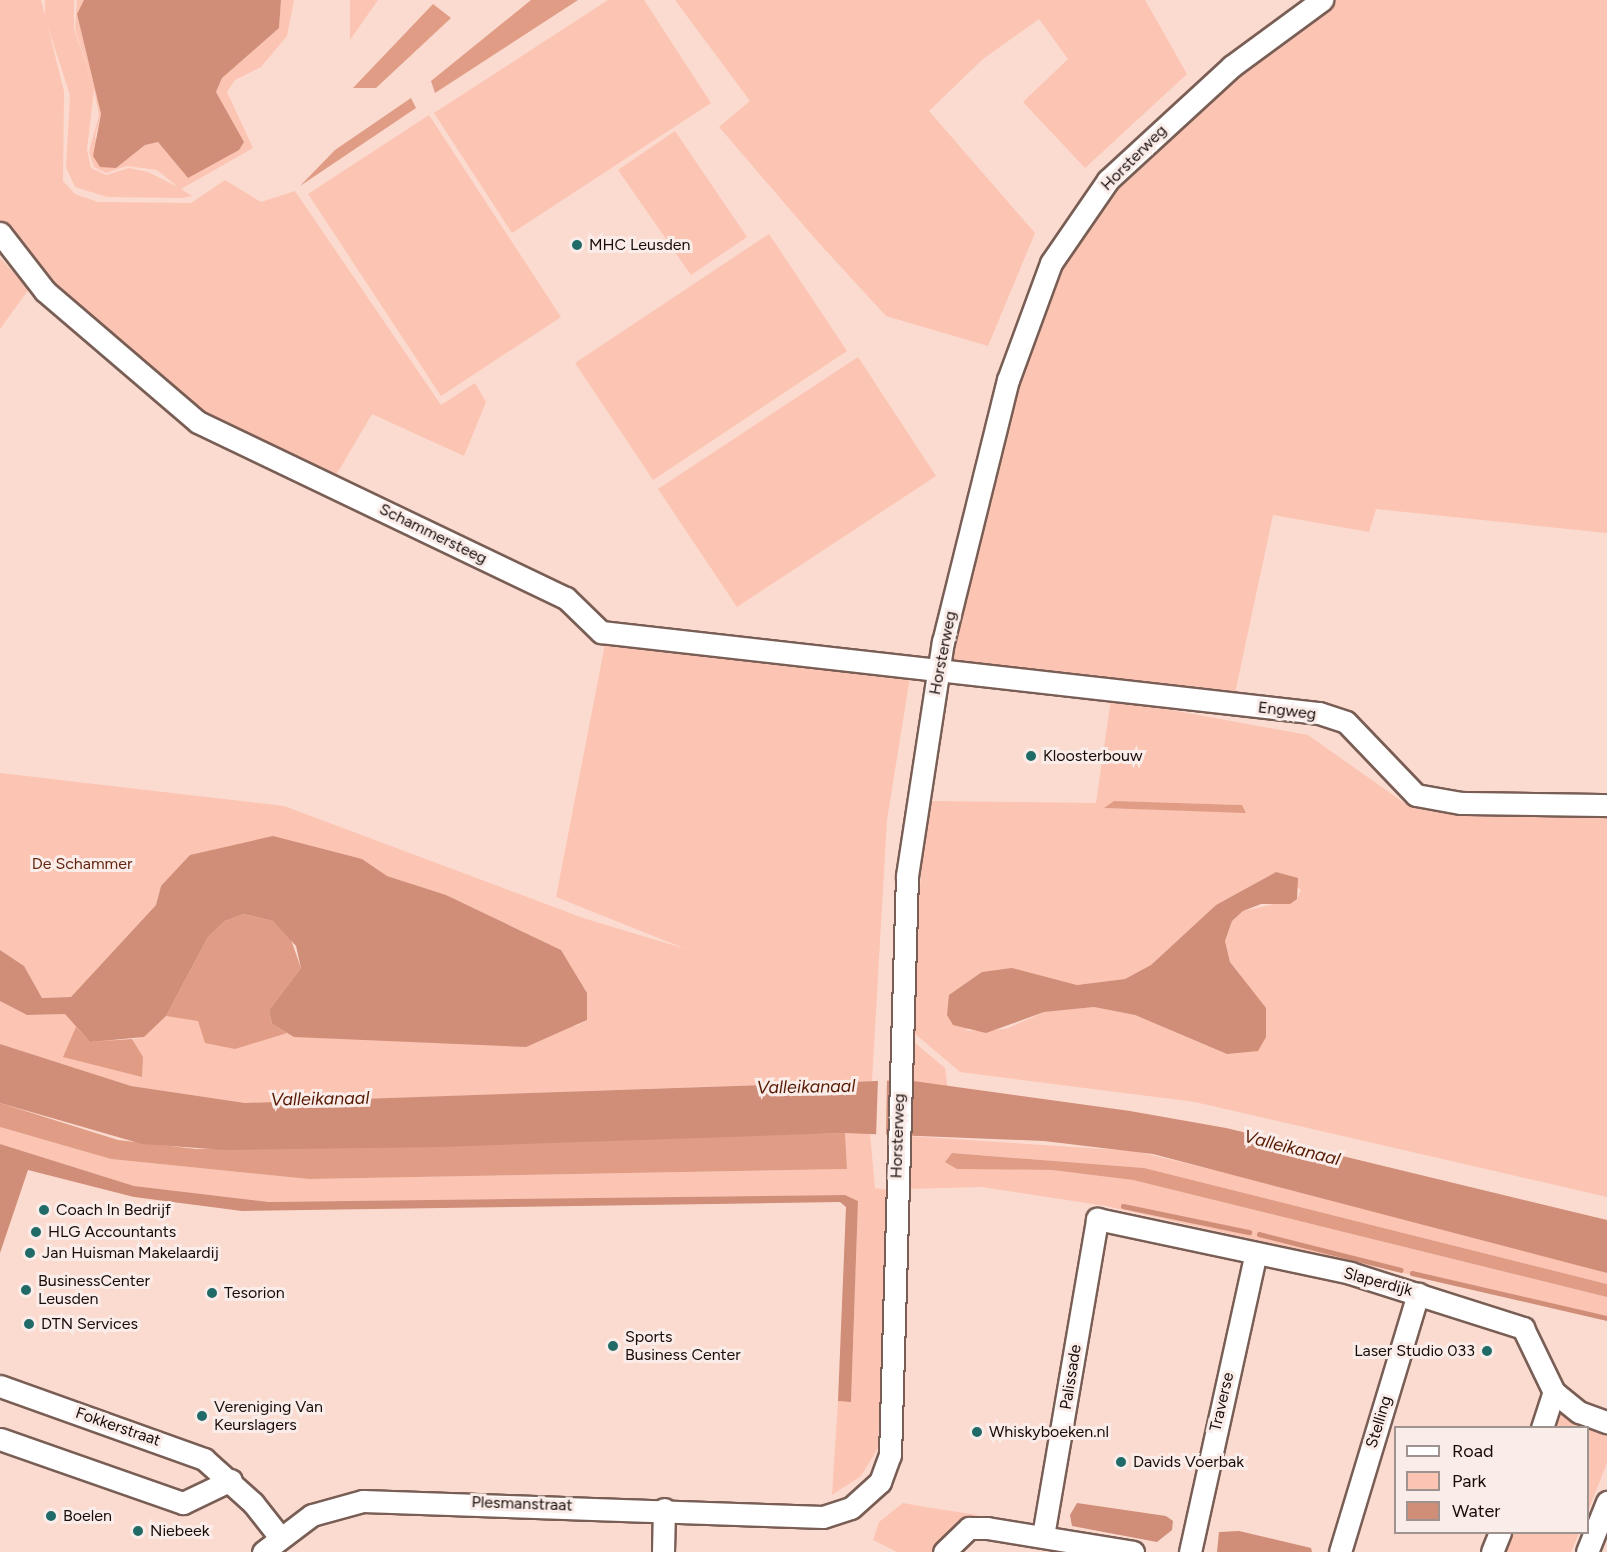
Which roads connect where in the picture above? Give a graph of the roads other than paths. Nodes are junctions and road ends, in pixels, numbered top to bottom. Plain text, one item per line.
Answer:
1 (1322, 0) edge
2 (0, 233) edge
3 (938, 674) junction
4 (1607, 805) edge
5 (1097, 1219) joint
6 (1256, 1253) junction
7 (1418, 1293) junction
8 (0, 1386) edge
9 (1554, 1392) junction
10 (1607, 1422) edge
11 (1543, 1426) edge
12 (0, 1439) edge
13 (880, 1467) joint
14 (231, 1479) junction
15 (1607, 1502) edge
16 (664, 1509) junction
17 (1500, 1534) edge
18 (279, 1536) junction
19 (1043, 1536) junction
20 (1123, 1551) edge
21 (264, 1552) edge
22 (663, 1552) edge
23 (944, 1552) edge
24 (1190, 1552) edge
25 (1340, 1552) edge
26 (1492, 1552) edge
27 (1587, 1552) edge

1 - 3 street, Horsterweg
2 - 3 street, Schammersteeg
3 - 4 street, Engweg
3 - 13 street, Horsterweg
5 - 6 street, Slaperdijk
5 - 19 street, Palissade
6 - 7 street, Slaperdijk
6 - 24 street, Traverse
7 - 9 street, Slaperdijk
7 - 25 street, Stelling
8 - 14 street, Fokkerstraat
9 - 10 street, Slaperdijk
9 - 11 street
12 - 14 street
13 - 16 street, Plesmanstraat
14 - 18 street, Fokkerstraat
15 - 27 street
16 - 18 street, Plesmanstraat
16 - 22 street
17 - 26 street
18 - 21 street, Plesmanstraat
19 - 20 street
19 - 23 street

